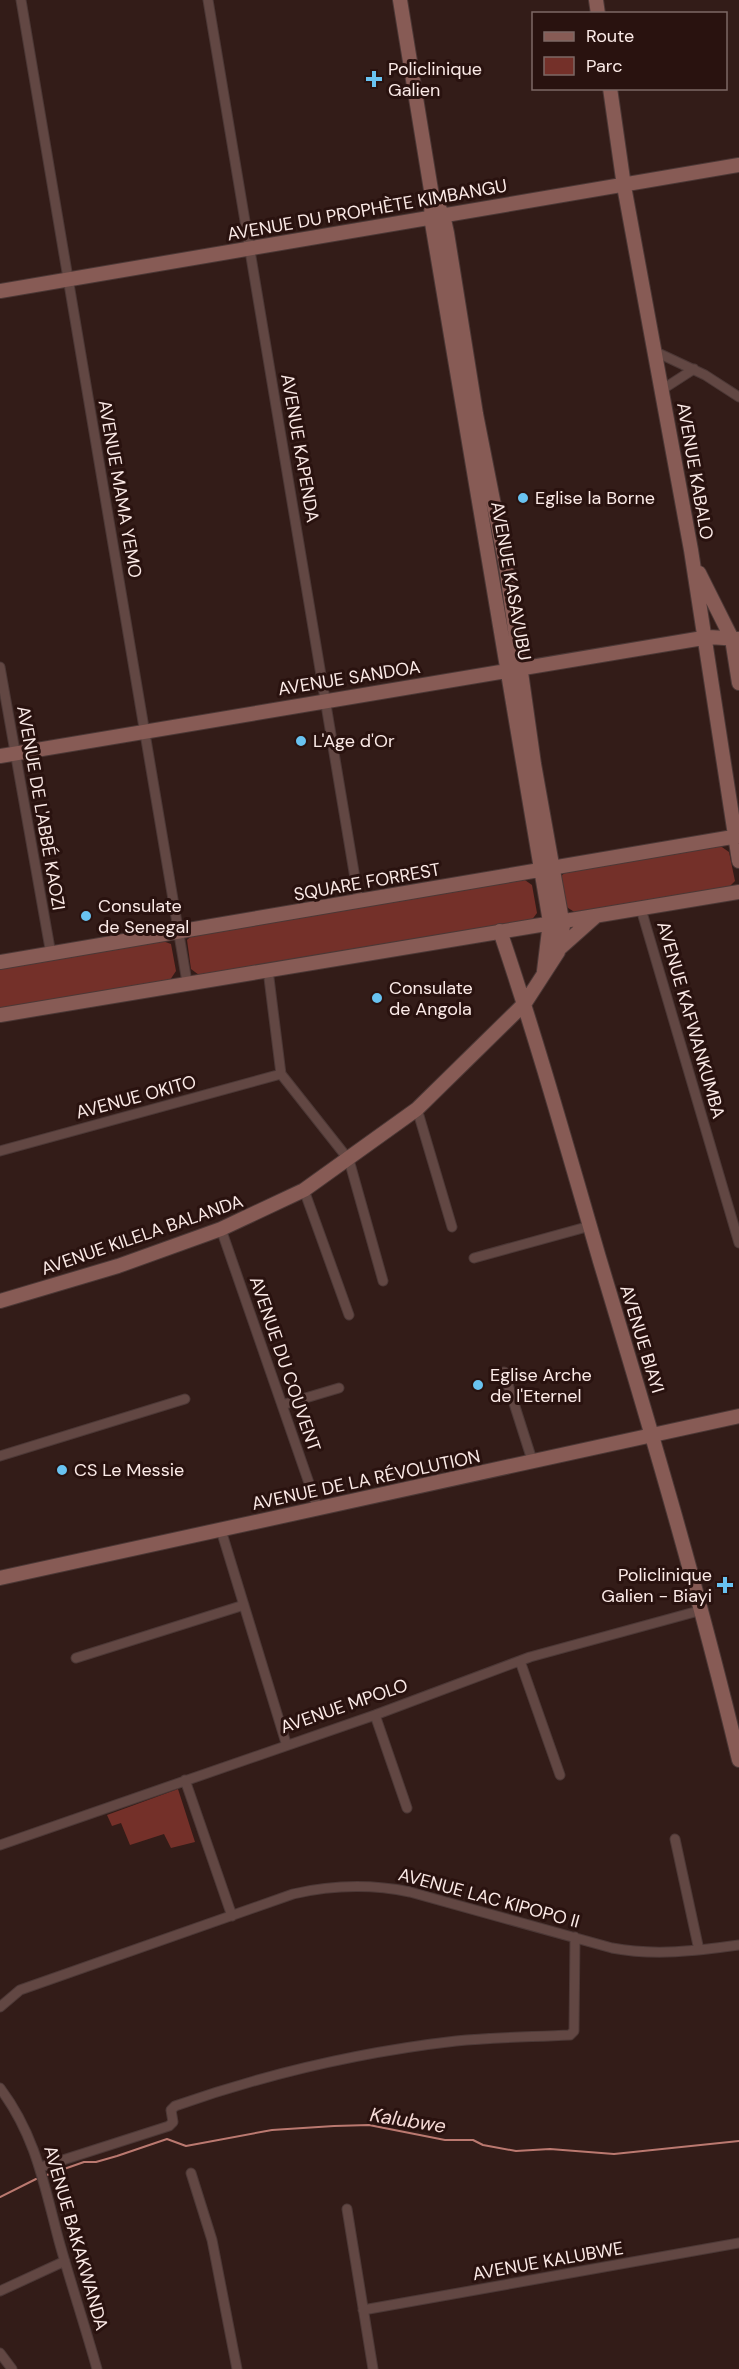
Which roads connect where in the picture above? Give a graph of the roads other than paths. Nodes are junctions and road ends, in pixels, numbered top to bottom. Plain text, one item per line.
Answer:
1 (21, 0) edge
2 (208, 0) edge
3 (400, 0) edge
4 (610, 90) edge
5 (739, 165) edge
6 (624, 186) junction
7 (437, 216) junction
8 (249, 249) junction
9 (68, 279) junction
10 (0, 291) edge
11 (656, 352) junction
12 (694, 369) junction
13 (663, 389) junction
14 (739, 397) edge
15 (693, 560) junction
16 (704, 638) junction
17 (735, 639) edge
18 (0, 667) edge
19 (514, 669) junction
20 (739, 683) edge
21 (326, 700) junction
22 (144, 730) junction
23 (15, 753) junction
24 (0, 756) edge
25 (737, 836) edge
26 (739, 861) edge
27 (547, 869) junction
28 (739, 892) edge
29 (359, 902) junction
30 (641, 909) junction
31 (599, 915) junction
32 (556, 921) junction
33 (500, 931) junction
34 (177, 932) junction
35 (560, 948) junction
36 (51, 954) junction
37 (0, 962) edge
38 (268, 970) junction
39 (543, 973) junction
40 (187, 982) junction
41 (525, 1003) junction
42 (0, 1015) edge
43 (281, 1074) junction
44 (417, 1110) junction
45 (0, 1151) edge
46 (349, 1160) junction
47 (304, 1190) junction
48 (590, 1226) junction
49 (452, 1227) dead end
50 (221, 1229) junction
51 (739, 1244) edge
52 (474, 1258) dead end
53 (383, 1281) dead end
54 (0, 1301) edge
55 (349, 1316) dead end
56 (504, 1372) dead end
57 (339, 1388) dead end
58 (185, 1399) dead end
59 (282, 1405) junction
60 (739, 1416) edge
61 (652, 1436) junction
62 (0, 1456) edge
63 (534, 1463) junction
64 (318, 1509) junction
65 (221, 1530) junction
66 (0, 1578) edge
67 (244, 1605) junction
68 (702, 1610) junction
69 (76, 1658) dead end
70 (520, 1661) junction
71 (375, 1714) junction
72 (286, 1743) junction
73 (739, 1760) edge
74 (560, 1775) dead end
75 (185, 1780) junction
76 (407, 1808) dead end
77 (675, 1839) dead end
78 (0, 1845) edge
79 (232, 1916) junction
80 (575, 1937) junction
81 (739, 1945) edge
82 (699, 1950) junction
83 (0, 2007) edge
84 (0, 2088) edge
85 (41, 2167) junction
86 (191, 2173) dead end
87 (347, 2209) dead end
88 (739, 2242) edge
89 (65, 2260) junction
90 (0, 2291) edge
91 (363, 2310) junction
92 (0, 2353) edge
93 (12, 2369) edge
94 (97, 2369) edge
95 (237, 2369) edge
96 (373, 2369) edge

1 - 9 street, AVENUE MAMA YEMO
2 - 8 street, AVENUE KAPENDA
3 - 7 street, AVENUE KASAVUBU
4 - 6 street, AVENUE KABALO
5 - 6 street, AVENUE DU PROPHÈTE KIMBANGU
6 - 7 street, AVENUE DU PROPHÈTE KIMBANGU
6 - 11 street, AVENUE KABALO
7 - 8 street, AVENUE DU PROPHÈTE KIMBANGU
7 - 19 street, AVENUE KASAVUBU
8 - 9 street, AVENUE DU PROPHÈTE KIMBANGU
8 - 21 street, AVENUE KAPENDA
9 - 10 street, AVENUE DU PROPHÈTE KIMBANGU
9 - 22 street, AVENUE MAMA YEMO
11 - 12 street
11 - 13 street, AVENUE KABALO
12 - 13 street
12 - 14 street
13 - 15 street, AVENUE KABALO
15 - 16 street, AVENUE KABALO
15 - 17 street
16 - 17 street, AVENUE SANDOA
16 - 19 street, AVENUE SANDOA
16 - 25 street, AVENUE KABALO
17 - 20 street
18 - 23 street, AVENUE DE L'ABBÉ KAOZI
19 - 21 street, AVENUE SANDOA
19 - 27 street, AVENUE KASAVUBU
21 - 22 street, AVENUE SANDOA
21 - 29 street, AVENUE KAPENDA
22 - 23 street, AVENUE SANDOA
22 - 34 street, AVENUE MAMA YEMO
23 - 24 street, AVENUE SANDOA
23 - 36 street, AVENUE DE L'ABBÉ KAOZI
25 - 26 street, AVENUE KABALO
25 - 27 street, SQUARE FORREST
27 - 29 street, SQUARE FORREST
27 - 32 street, AVENUE KASAVUBU
28 - 30 street
29 - 34 street, SQUARE FORREST
30 - 31 street
30 - 51 street, AVENUE KAFWANKUMBA
31 - 32 street
31 - 35 street
32 - 33 street
32 - 35 street
32 - 39 street, AVENUE KASAVUBU
33 - 38 street
33 - 41 street, AVENUE BIAYI
34 - 36 street, SQUARE FORREST
34 - 40 street, AVENUE MAMA YEMO
35 - 39 street, AVENUE KILELA BALANDA
36 - 37 street, SQUARE FORREST
38 - 40 street
38 - 43 street
39 - 41 street, AVENUE KILELA BALANDA
40 - 42 street
41 - 44 street, AVENUE KILELA BALANDA
41 - 48 street, AVENUE BIAYI
43 - 45 street, AVENUE OKITO
43 - 46 street
44 - 46 street, AVENUE KILELA BALANDA
44 - 49 street
46 - 47 street, AVENUE KILELA BALANDA
46 - 53 street
47 - 50 street, AVENUE KILELA BALANDA
47 - 55 street
48 - 52 street
48 - 61 street, AVENUE BIAYI
50 - 54 street, AVENUE KILELA BALANDA
50 - 59 street, AVENUE DU COUVENT
56 - 63 street
57 - 59 street
58 - 62 street
59 - 64 street, AVENUE DU COUVENT
60 - 61 street, AVENUE DE LA RÉVOLUTION
61 - 63 street, AVENUE DE LA RÉVOLUTION
61 - 68 street, AVENUE BIAYI
63 - 64 street, AVENUE DE LA RÉVOLUTION
64 - 65 street, AVENUE DE LA RÉVOLUTION
65 - 66 street, AVENUE DE LA RÉVOLUTION
65 - 67 street
67 - 69 street
67 - 72 street
68 - 70 street, AVENUE MPOLO
68 - 73 street, AVENUE BIAYI
70 - 71 street, AVENUE MPOLO
70 - 74 street
71 - 72 street, AVENUE MPOLO
71 - 76 street
72 - 75 street, AVENUE MPOLO
75 - 78 street, AVENUE MPOLO
75 - 79 street
77 - 82 street
79 - 80 street, AVENUE LAC KIPOPO II
79 - 83 street, AVENUE LAC KIPOPO II
80 - 82 street, AVENUE LAC KIPOPO II
80 - 85 street
81 - 82 street, AVENUE LAC KIPOPO II
84 - 85 street, AVENUE BAKAKWANDA
85 - 89 street, AVENUE BAKAKWANDA
86 - 95 street
87 - 91 street
88 - 91 street, AVENUE KALUBWE
89 - 90 street
89 - 94 street, AVENUE BAKAKWANDA
91 - 96 street
92 - 93 street

